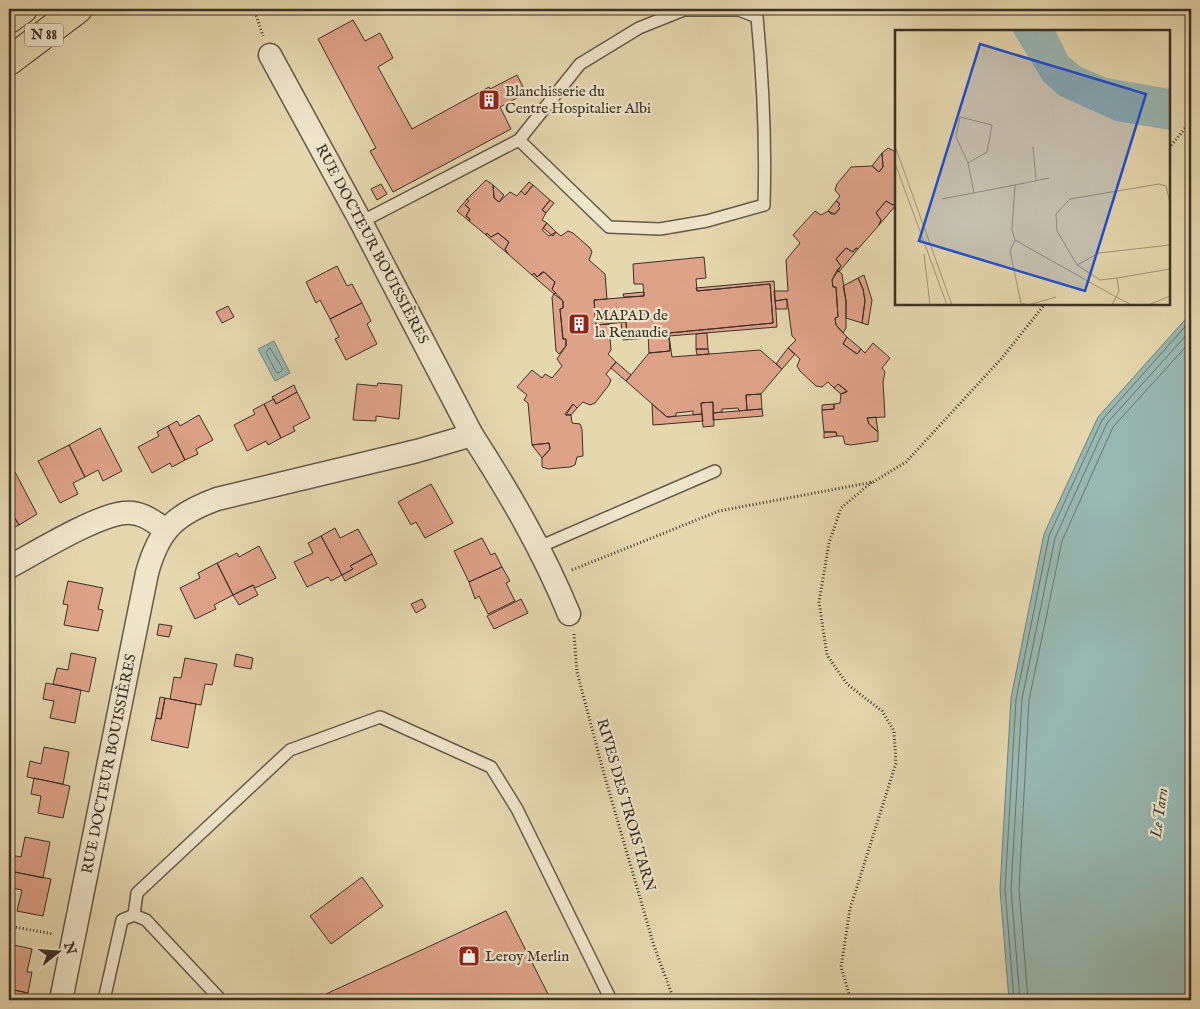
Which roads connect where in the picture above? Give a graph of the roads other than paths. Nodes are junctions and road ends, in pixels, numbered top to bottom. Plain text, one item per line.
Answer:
1 (23, 9) edge
2 (78, 9) edge
3 (9, 19) edge
4 (270, 55) road end
5 (9, 61) edge
6 (519, 140) junction
7 (361, 222) junction
8 (472, 435) junction
9 (715, 471) dead end
10 (166, 530) junction
11 (539, 547) junction
12 (9, 567) edge
13 (569, 614) road end
14 (134, 915) junction
15 (61, 1000) edge
16 (104, 1000) edge
17 (220, 1000) edge
18 (611, 1000) edge

1 - 3 highway, N 88
2 - 5 highway, N 88
4 - 7 street, RUE DOCTEUR BOUISSIÈRES
6 - 6 lane
6 - 7 lane
7 - 8 street, RUE DOCTEUR BOUISSIÈRES
8 - 10 street, RUE DOCTEUR BOUISSIÈRES
8 - 11 street, RUE DOCTEUR BOUISSIÈRES
9 - 11 lane
10 - 12 street
10 - 15 street, RUE DOCTEUR BOUISSIÈRES
11 - 13 street, RUE DOCTEUR BOUISSIÈRES
14 - 16 lane
14 - 17 lane
14 - 18 lane

